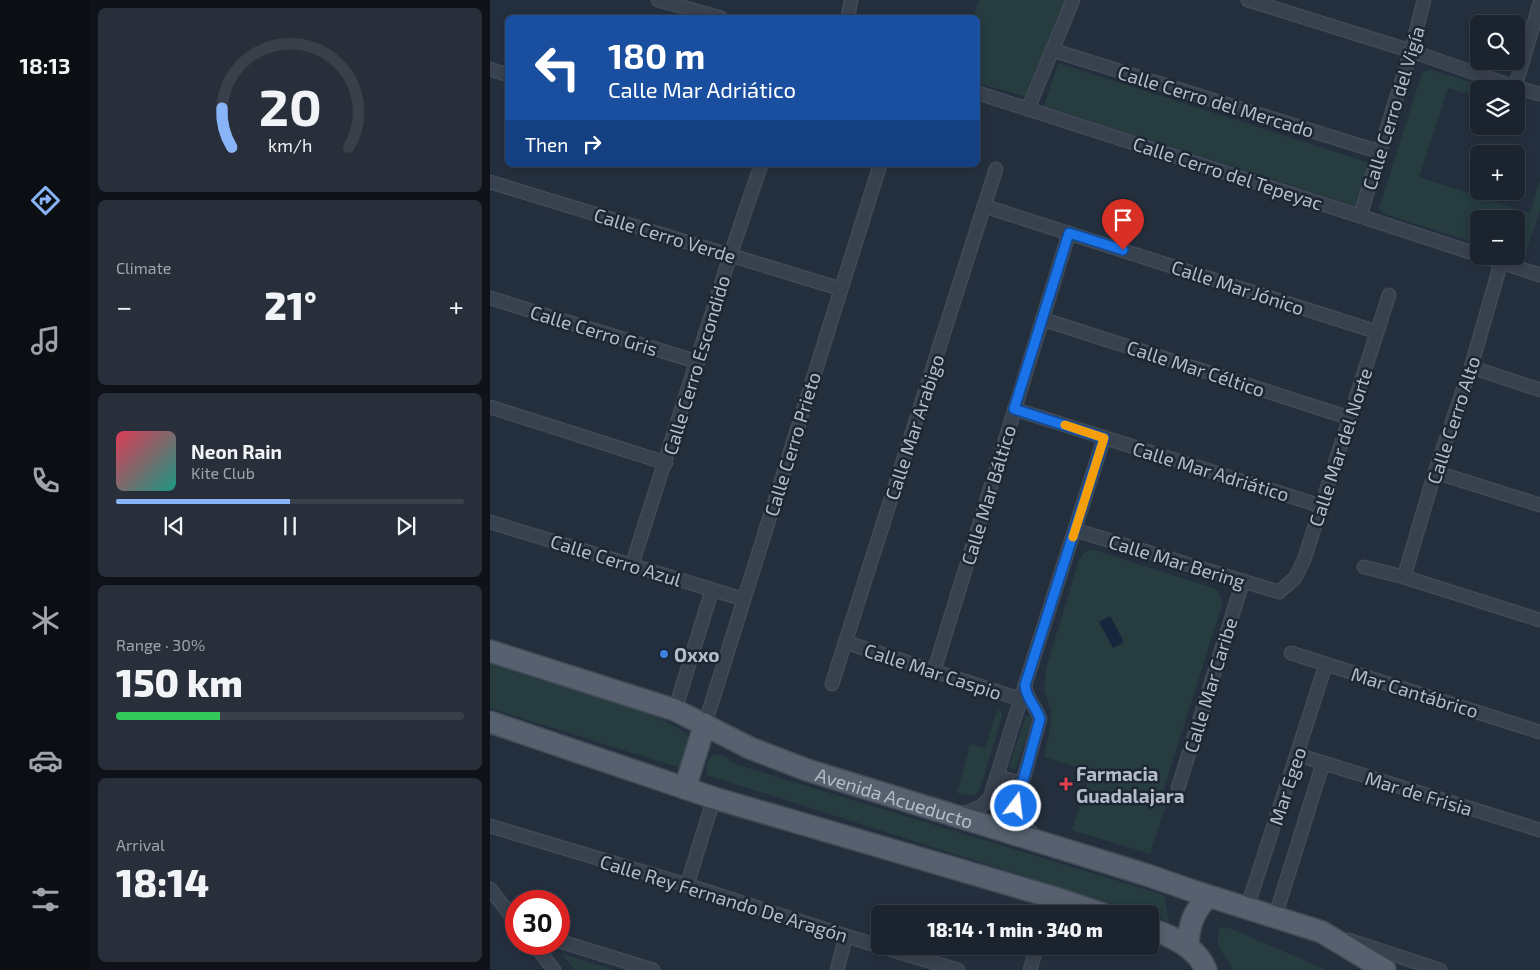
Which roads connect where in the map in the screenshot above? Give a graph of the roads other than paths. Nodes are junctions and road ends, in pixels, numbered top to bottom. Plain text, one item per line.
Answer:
1 (658, 0) edge
2 (851, 0) edge
3 (1073, 0) edge
4 (1248, 0) edge
5 (1424, 0) edge
6 (1540, 3) edge
7 (710, 15) edge
8 (848, 15) edge
9 (1052, 50) junction
10 (1411, 51) junction
11 (490, 70) edge
12 (505, 74) edge
13 (1495, 80) edge
14 (1517, 80) edge
15 (1525, 90) edge
16 (980, 94) edge
17 (1540, 94) edge
18 (1028, 109) junction
19 (1380, 152) junction
20 (760, 167) edge
21 (879, 167) edge
22 (996, 169) dead end
23 (490, 182) edge
24 (984, 206) junction
25 (1360, 216) junction
26 (1069, 233) junction
27 (1470, 253) edge
28 (730, 256) junction
29 (1500, 265) edge
30 (1507, 265) edge
31 (1540, 276) edge
32 (841, 289) junction
33 (1389, 295) dead end
34 (490, 298) edge
35 (1042, 319) junction
36 (1377, 332) junction
37 (698, 362) junction
38 (1471, 367) junction
39 (1540, 390) edge
40 (490, 407) edge
41 (1014, 409) junction
42 (1350, 418) junction
43 (1104, 438) junction
44 (666, 463) junction
45 (1435, 472) junction
46 (1540, 505) edge
47 (1322, 506) junction
48 (490, 522) edge
49 (1075, 530) junction
50 (632, 565) junction
51 (1364, 567) dead end
52 (1404, 577) junction
53 (1243, 581) junction
54 (712, 590) junction
55 (1279, 592) joint
56 (743, 599) junction
57 (1540, 620) edge
58 (845, 642) junction
59 (490, 651) edge
60 (1291, 653) dead end
61 (1326, 664) junction
62 (934, 671) junction
63 (832, 684) dead end
64 (1025, 685) junction
65 (1020, 699) junction
66 (675, 710) junction
67 (490, 722) edge
68 (704, 724) junction
69 (1540, 732) edge
70 (1298, 755) junction
71 (1323, 763) junction
72 (997, 776) junction
73 (1022, 784) junction
74 (685, 788) junction
75 (1178, 788) dead end
76 (714, 798) junction
77 (956, 816) junction
78 (490, 826) edge
79 (1540, 830) edge
80 (1041, 842) junction
81 (687, 885) junction
82 (1178, 886) junction
83 (490, 889) edge
84 (1208, 896) junction
85 (1047, 905) edge
86 (505, 908) edge
87 (1247, 908) junction
88 (1275, 917) junction
89 (1159, 932) edge
90 (1159, 932) edge
91 (1322, 932) junction
92 (846, 936) junction
93 (570, 944) edge
94 (1188, 947) junction
95 (542, 955) edge
96 (1034, 955) edge
97 (554, 970) edge
98 (653, 970) edge
99 (837, 970) edge
100 (958, 970) edge
101 (1030, 970) edge
102 (1206, 970) edge
103 (1385, 970) edge
104 (1440, 970) edge

1 - 7 street
2 - 8 street
3 - 9 street
4 - 10 street
5 - 10 street, Calle Cerro del Vigía
6 - 14 street
9 - 18 street
9 - 19 street, Calle Cerro del Mercado
10 - 13 street
10 - 19 street, Calle Cerro del Vigía
11 - 12 street
15 - 17 street
16 - 18 street, Calle Cerro del Tepeyac
18 - 25 street, Calle Cerro del Tepeyac
19 - 25 street, Calle Cerro del Vigía
20 - 28 street, Calle Cerro Escondido
21 - 32 street, Calle Cerro Prieto
22 - 24 street, Calle Mar Arabigo
23 - 28 street, Calle Cerro Verde
24 - 26 street, Calle Mar Jónico
24 - 58 street, Calle Mar Arabigo
25 - 27 street, Calle Cerro del Tepeyac
26 - 35 street, Calle Mar Báltico
26 - 36 street, Calle Mar Jónico
28 - 32 street, Calle Cerro Verde
28 - 37 street, Calle Cerro Escondido
29 - 38 street, Calle Cerro Alto
30 - 31 street, Calle Cerro del Tepeyac
32 - 56 street, Calle Cerro Prieto
33 - 36 street, Calle Mar del Norte
34 - 37 street, Calle Cerro Gris
35 - 41 street, Calle Mar Báltico
35 - 42 street, Calle Mar Céltico
36 - 42 street, Calle Mar del Norte
37 - 44 street, Calle Cerro Escondido
38 - 39 street
38 - 45 street, Calle Cerro Alto
40 - 44 street
41 - 43 street, Calle Mar Adriático
41 - 62 street, Calle Mar Báltico
42 - 47 street, Calle Mar del Norte
43 - 47 street, Calle Mar Adriático
43 - 49 street
44 - 50 street, Calle Cerro Escondido
45 - 46 street
45 - 52 street, Calle Cerro Alto
47 - 55 street, Calle Mar del Norte
48 - 50 street, Calle Cerro Azul
49 - 53 street, Calle Mar Bering
49 - 64 street
50 - 54 street, Calle Cerro Azul
51 - 52 street
52 - 57 street
53 - 55 street, Calle Mar Bering
53 - 75 street, Calle Mar Caribe
54 - 56 street, Calle Cerro Azul
54 - 66 street
56 - 68 street, Calle Cerro Prieto
58 - 62 street, Calle Mar Caspio
58 - 63 street, Calle Mar Arabigo
59 - 66 main road, Avenida Acueducto
60 - 61 street, Mar Cantábrico
61 - 69 street, Mar Cantábrico
61 - 70 street, Mar Egeo
62 - 65 street, Calle Mar Caspio
64 - 65 street
64 - 73 street
65 - 72 street
66 - 68 main road, Avenida Acueducto
67 - 74 main road
68 - 74 main road
68 - 77 main road, Avenida Acueducto
70 - 71 street, Mar de Frisia
70 - 87 street, Mar Egeo
71 - 79 street, Mar de Frisia
71 - 88 street, Mar Egeo
72 - 73 street
72 - 77 street
73 - 80 street
74 - 76 main road
76 - 81 street
76 - 85 main road
77 - 80 main road, Avenida Acueducto
78 - 81 street, Calle Rey Fernando De Aragón
80 - 82 main road, Avenida Acueducto
81 - 92 street, Calle Rey Fernando De Aragón
82 - 84 main road, Avenida Acueducto
82 - 89 main road
83 - 86 street
84 - 87 main road, Avenida Acueducto
84 - 94 main road
87 - 88 main road, Avenida Acueducto
88 - 91 main road, Avenida Acueducto
90 - 94 main road
91 - 103 main road, Avenida Acueducto
91 - 104 street
92 - 99 street
92 - 100 street, Calle Rey Fernando De Aragón
93 - 98 street
94 - 102 main road
95 - 97 street
96 - 101 street

